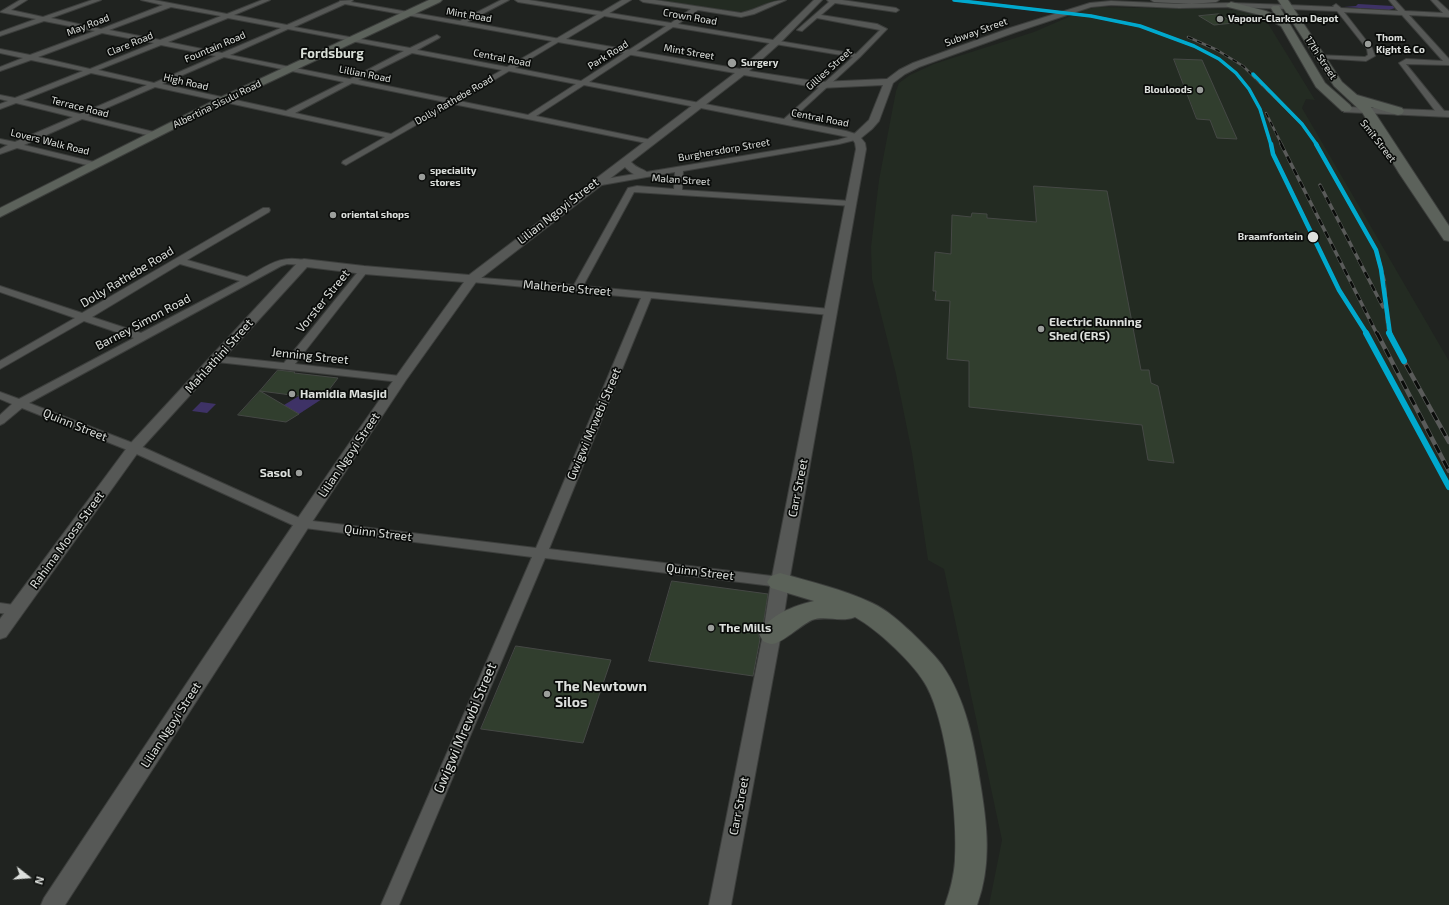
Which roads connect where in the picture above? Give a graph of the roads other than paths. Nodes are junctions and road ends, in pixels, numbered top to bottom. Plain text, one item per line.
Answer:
1 (24, 0) edge
2 (98, 0) edge
3 (144, 0) edge
4 (184, 0) edge
5 (267, 0) edge
6 (329, 0) edge
7 (437, 0) edge
8 (506, 0) edge
9 (518, 0) edge
10 (627, 0) edge
11 (643, 0) edge
12 (783, 0) edge
13 (818, 0) edge
14 (831, 0) edge
15 (1154, 0) edge
16 (1216, 0) edge
17 (1392, 0) edge
18 (1434, 0) edge
19 (347, 1) edge
20 (1192, 1) edge
21 (1313, 1) edge
22 (1279, 3) edge
23 (1351, 4) dead end
24 (170, 5) junction
25 (1231, 5) junction
26 (1337, 7) junction
27 (696, 9) junction
28 (896, 10) dead end
29 (3, 12) edge
30 (1404, 13) junction
31 (407, 14) junction
32 (604, 14) junction
33 (1449, 15) edge
34 (228, 16) junction
35 (815, 16) junction
36 (44, 18) junction
37 (1283, 23) junction
38 (460, 24) junction
39 (674, 24) junction
40 (286, 27) junction
41 (795, 29) junction
42 (103, 31) junction
43 (0, 34) edge
44 (437, 37) dead end
45 (352, 40) junction
46 (558, 40) junction
47 (776, 42) junction
48 (161, 43) junction
49 (0, 50) edge
50 (411, 50) junction
51 (630, 53) junction
52 (222, 55) junction
53 (858, 56) junction
54 (1319, 56) junction
55 (32, 57) junction
56 (1449, 63) edge
57 (0, 69) edge
58 (290, 69) junction
59 (508, 69) junction
60 (91, 71) junction
61 (742, 72) junction
62 (349, 81) junction
63 (889, 82) junction
64 (583, 83) junction
65 (827, 84) junction
66 (154, 85) junction
67 (1351, 95) junction
68 (0, 97) edge
69 (223, 100) junction
70 (16, 101) junction
71 (452, 102) junction
72 (699, 105) junction
73 (0, 107) edge
74 (1348, 110) junction
75 (1367, 110) junction
76 (1398, 111) junction
77 (286, 114) junction
78 (1445, 114) edge
79 (80, 117) junction
80 (530, 117) junction
81 (785, 122) junction
82 (154, 135) junction
83 (391, 136) junction
84 (856, 137) junction
85 (0, 141) edge
86 (650, 142) junction
87 (16, 145) junction
88 (0, 152) edge
89 (625, 161) junction
90 (346, 163) dead end
91 (95, 165) junction
92 (679, 168) junction
93 (1406, 173) junction
94 (644, 174) junction
95 (596, 183) junction
96 (678, 191) junction
97 (846, 203) junction
98 (2, 210) edge
99 (266, 210) dead end
100 (1449, 237) edge
101 (179, 261) junction
102 (304, 263) junction
103 (364, 270) junction
104 (472, 279) junction
105 (248, 280) junction
106 (0, 288) edge
107 (577, 289) junction
108 (648, 295) junction
109 (830, 312) junction
110 (84, 317) junction
111 (142, 337) junction
112 (217, 359) junction
113 (0, 366) edge
114 (287, 367) junction
115 (400, 379) junction
116 (0, 395) edge
117 (20, 403) junction
118 (0, 421) edge
119 (134, 448) junction
120 (302, 524) junction
121 (540, 552) junction
122 (780, 582) junction
123 (8, 609) edge
124 (876, 618) junction
125 (0, 632) edge
126 (772, 634) junction
127 (52, 905) edge
128 (390, 905) edge
129 (720, 905) edge
130 (961, 905) edge

1 - 29 street
2 - 36 street
3 - 24 street, Central Road
4 - 24 street, May Road
5 - 34 street, Clare Road
6 - 19 street, Mint Road
7 - 31 main road, Albertina Sisulu Road
8 - 38 street
9 - 32 street, Crown Road
10 - 32 street, Dolly Rathebe Road
11 - 27 street
12 - 27 street
13 - 41 street, Lilian Ngoyi Street
14 - 28 street
14 - 35 street
15 - 20 street
16 - 20 street
17 - 30 street
18 - 33 street
19 - 31 street, Mint Road
19 - 40 street, Fountain Road
21 - 26 street
22 - 25 street, Subway Street
22 - 26 street
22 - 37 main road, 17th Street
22 - 54 main road, 17th Street
23 - 26 street
24 - 34 street, Central Road
24 - 42 street, May Road
25 - 37 main road
25 - 63 street, Subway Street
26 - 30 street
26 - 54 street
27 - 39 street, Park Road
29 - 36 street, Lillian Road
30 - 33 street
30 - 56 street
31 - 38 street, Mint Road
31 - 45 main road, Albertina Sisulu Road
32 - 39 street, Crown Road
32 - 46 street, Dolly Rathebe Road
34 - 40 street, Central Road
34 - 48 street, Clare Road
35 - 41 street
35 - 53 street, Gillies Street
36 - 42 street, Lillian Road
36 - 43 street
37 - 74 main road, 17th Street
38 - 46 street, Mint Road
39 - 47 street, Crown Road
39 - 51 street, Park Road
40 - 45 street, Central Road
40 - 52 street, Fountain Road
41 - 47 street, Lilian Ngoyi Street
42 - 48 street, Lillian Road
42 - 55 street, May Road
44 - 50 street
45 - 50 street, Central Road
45 - 58 main road, Albertina Sisulu Road
46 - 51 street, Mint Street
46 - 59 street, Dolly Rathebe Road
47 - 53 street, Crown Road
47 - 61 street, Lilian Ngoyi Street
48 - 52 street, Lillian Road
48 - 60 street, Clare Road
49 - 55 street, High Road
50 - 59 street, Central Road
50 - 62 street
51 - 61 street, Mint Street
51 - 64 street, Park Road
52 - 58 street, Lillian Road
52 - 66 street, Fountain Road
53 - 65 street, Gillies Street
54 - 67 main road, 17th Street
55 - 57 street, May Road
55 - 60 street, High Road
56 - 78 street
58 - 62 street, Lillian Road
58 - 69 main road, Albertina Sisulu Road
59 - 64 street, Central Road
59 - 71 street, Dolly Rathebe Road
60 - 66 street, High Road
60 - 70 street, Clare Road
61 - 65 street, Mint Street
61 - 72 street, Lilian Ngoyi Street
62 - 71 street, Lillian Road
62 - 77 street
63 - 65 street, Mint Street
63 - 84 street
64 - 72 street, Central Road
64 - 80 street, Park Road
65 - 81 street, Gillies Street
66 - 69 street, High Road
66 - 79 street, Fountain Road
67 - 75 main road, 17th Street
67 - 76 main road
68 - 70 street, Terrace Road
69 - 77 street, High Road
69 - 82 main road, Albertina Sisulu Road
70 - 73 street, Clare Road
70 - 79 street, Terrace Road
71 - 80 street, Lillian Road
71 - 83 street, Dolly Rathebe Road
72 - 81 street, Central Road
72 - 86 street, Lilian Ngoyi Street
74 - 75 main road
74 - 93 main road, Smit Street
75 - 76 main road
75 - 93 main road, Smit Street
76 - 78 main road
77 - 83 street, High Road
79 - 82 street, Terrace Road
79 - 87 street, Fountain Road
80 - 86 street, Lillian Road
81 - 84 street, Central Road
82 - 91 main road, Albertina Sisulu Road
83 - 90 street, Dolly Rathebe Road
84 - 92 street, Burghersdorp Street
84 - 97 street, Carr Street
85 - 87 street, Lovers Walk Road
86 - 89 street, Lilian Ngoyi Street
87 - 88 street, Fountain Road
87 - 91 street, Lovers Walk Road
89 - 94 street
89 - 95 street, Lilian Ngoyi Street
91 - 98 main road, Albertina Sisulu Road
92 - 94 street, Burghersdorp Street
92 - 96 street
93 - 100 main road, Smit Street
94 - 95 street, Burghersdorp Street
95 - 104 street, Lilian Ngoyi Street
96 - 97 street, Malan Street
96 - 107 street, Malan Street
97 - 109 street, Carr Street
99 - 101 street, Dolly Rathebe Road
101 - 105 street
101 - 110 street, Dolly Rathebe Road
102 - 103 street, Malherbe Street
102 - 105 street, Barney Simon Road
102 - 112 street, Mahlathini Street
103 - 104 street, Malherbe Street
103 - 114 street, Vorster Street
104 - 107 street, Malherbe Street
104 - 115 street, Lilian Ngoyi Street
105 - 111 street, Barney Simon Road
106 - 110 street
107 - 108 street, Malherbe Street
108 - 109 street, Malherbe Street
108 - 121 street, Gwigwi Mrwebi Street
109 - 122 street, Carr Street
110 - 111 street
110 - 113 street, Dolly Rathebe Road
111 - 117 street, Barney Simon Road
112 - 114 street, Jenning Street
112 - 119 street, Mahlathini Street
114 - 115 street, Jenning Street
115 - 120 street, Lilian Ngoyi Street
116 - 117 street, Quinn Street
117 - 118 street, Barney Simon Road
117 - 119 street, Quinn Street
119 - 120 street, Quinn Street
119 - 123 street, Rahima Moosa Street
120 - 121 street, Quinn Street
120 - 127 street, Lilian Ngoyi Street
121 - 122 street, Quinn Street
121 - 128 street, Gwigwi Mrewbi Street
122 - 124 highway
122 - 126 street, Carr Street
123 - 125 street, Rahima Moosa Street
124 - 126 highway
124 - 130 highway
126 - 129 street, Carr Street

